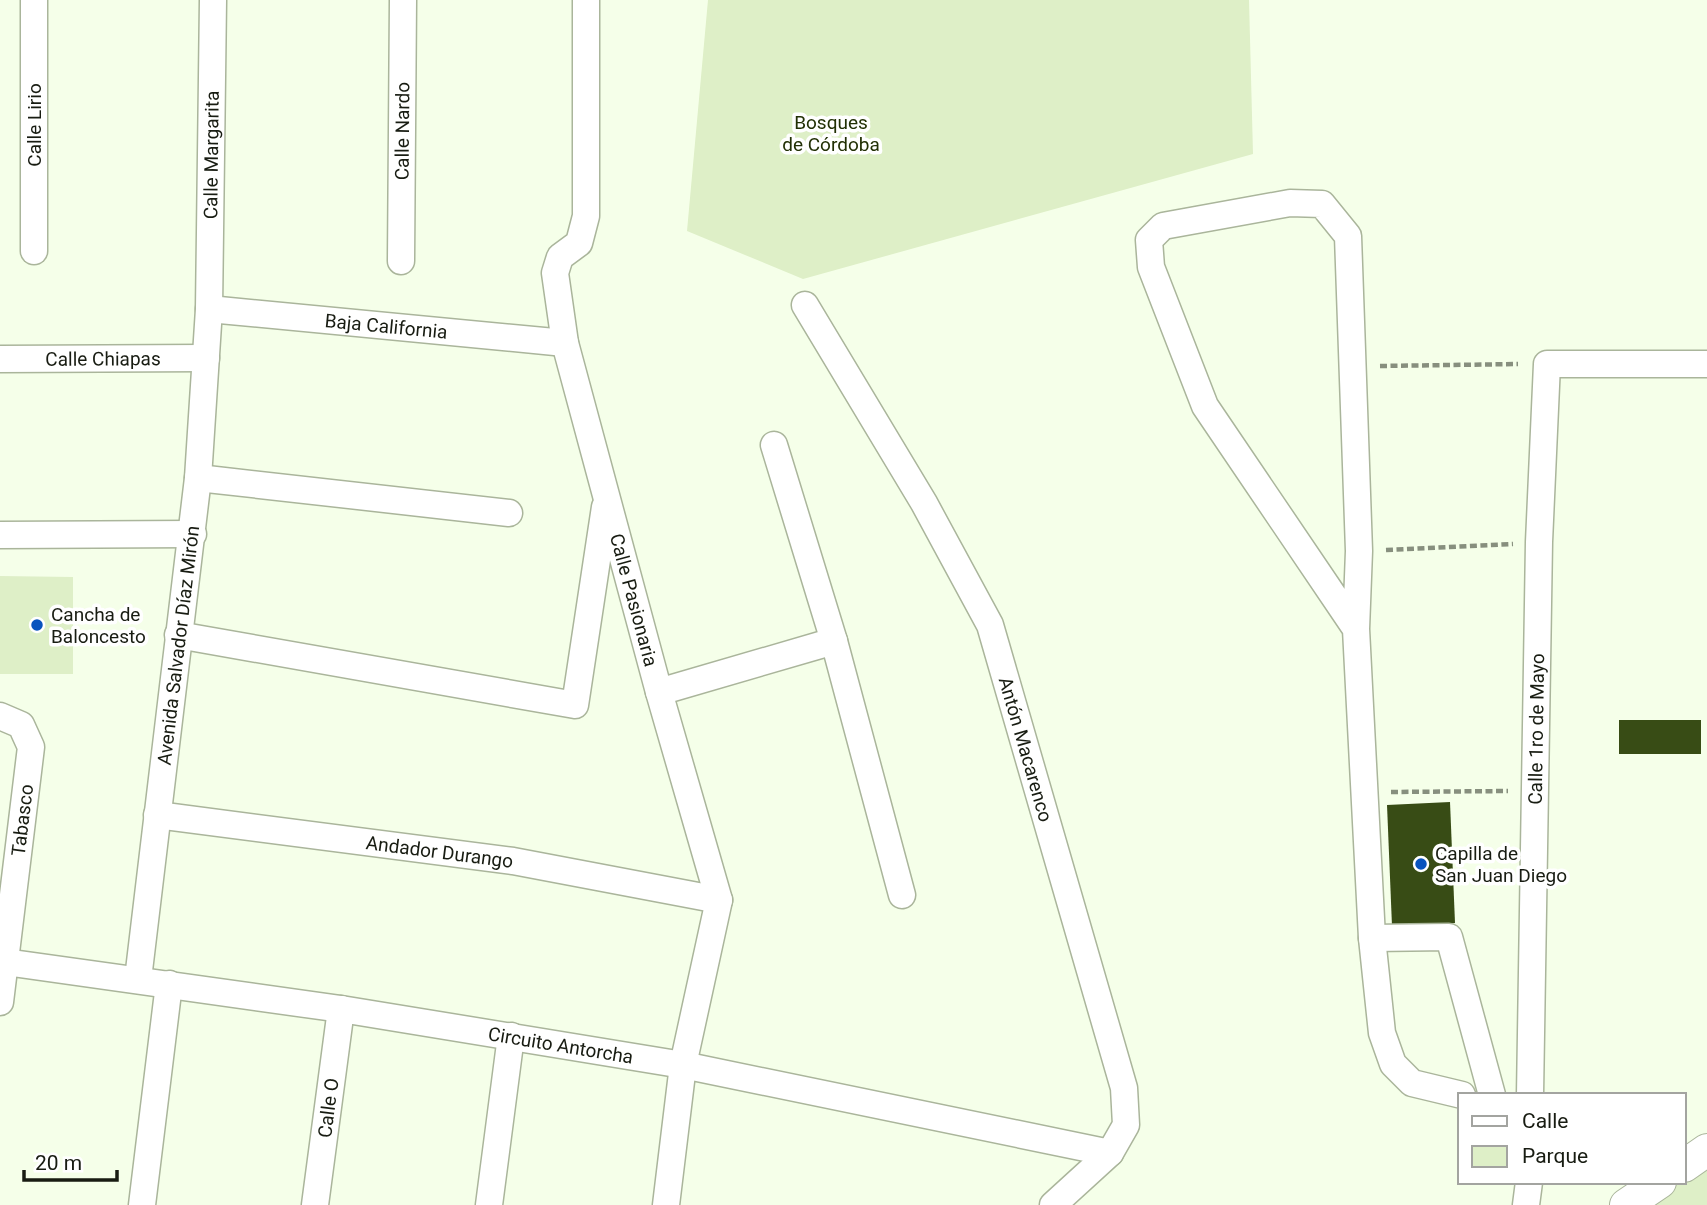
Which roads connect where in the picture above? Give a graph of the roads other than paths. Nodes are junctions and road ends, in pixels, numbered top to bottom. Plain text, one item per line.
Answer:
1 (34, 0) edge
2 (213, 0) edge
3 (403, 0) edge
4 (586, 0) edge
5 (34, 251) dead end
6 (401, 261) dead end
7 (805, 305) dead end
8 (209, 309) junction
9 (565, 343) junction
10 (206, 358) junction
11 (0, 359) edge
12 (1707, 365) edge
13 (774, 445) dead end
14 (198, 478) junction
15 (607, 498) junction
16 (509, 513) dead end
17 (193, 534) junction
18 (0, 535) edge
19 (1356, 629) junction
20 (178, 635) junction
21 (834, 641) junction
22 (659, 692) junction
23 (11, 720) edge
24 (158, 815) junction
25 (902, 895) dead end
26 (719, 900) junction
27 (1372, 938) junction
28 (5, 962) junction
29 (138, 979) junction
30 (169, 984) junction
31 (0, 1002) edge
32 (341, 1009) junction
33 (511, 1036) junction
34 (683, 1065) junction
35 (1491, 1093) edge
36 (1530, 1093) edge
37 (1458, 1094) edge
38 (1707, 1150) edge
39 (1110, 1153) junction
40 (1686, 1165) edge
41 (1529, 1184) edge
42 (1657, 1184) edge
43 (142, 1205) edge
44 (315, 1205) edge
45 (489, 1205) edge
46 (666, 1205) edge
47 (1053, 1205) edge
48 (1527, 1205) edge
49 (1626, 1205) edge

1 - 5 street, Calle Lirio
2 - 8 street, Calle Margarita
3 - 6 street, Calle Nardo
4 - 9 street, Calle Pasionaria
7 - 39 street, Antón Macarenco
8 - 9 street, Baja California
8 - 10 street, Avenida Salvador Díaz Mirón
9 - 15 street, Calle Pasionaria
10 - 11 street, Calle Chiapas
10 - 14 street, Avenida Salvador Díaz Mirón
12 - 36 street, Calle 1ro de Mayo
13 - 21 street
14 - 16 street
14 - 17 street, Avenida Salvador Díaz Mirón
15 - 20 street
15 - 22 street, Calle Pasionaria
17 - 18 street
17 - 20 street, Avenida Salvador Díaz Mirón
19 - 19 street
19 - 27 street
20 - 24 street, Avenida Salvador Díaz Mirón
21 - 22 street
21 - 25 street
22 - 26 street, Calle Pasionaria
23 - 28 street, Tabasco
24 - 26 street, Andador Durango
24 - 29 street, Avenida Salvador Díaz Mirón
26 - 34 street, Calle Pasionaria
27 - 35 street
27 - 37 street
28 - 29 street, Circuito Antorcha
28 - 31 street, Tabasco
29 - 30 street, Circuito Antorcha
30 - 32 street, Circuito Antorcha
30 - 43 street
32 - 33 street, Circuito Antorcha
32 - 44 street, Calle O
33 - 34 street, Circuito Antorcha
33 - 45 street
34 - 39 street, Circuito Antorcha
34 - 46 street, Calle Pasionaria
38 - 40 street
39 - 47 street, Antón Macarenco
41 - 48 street
42 - 49 street

